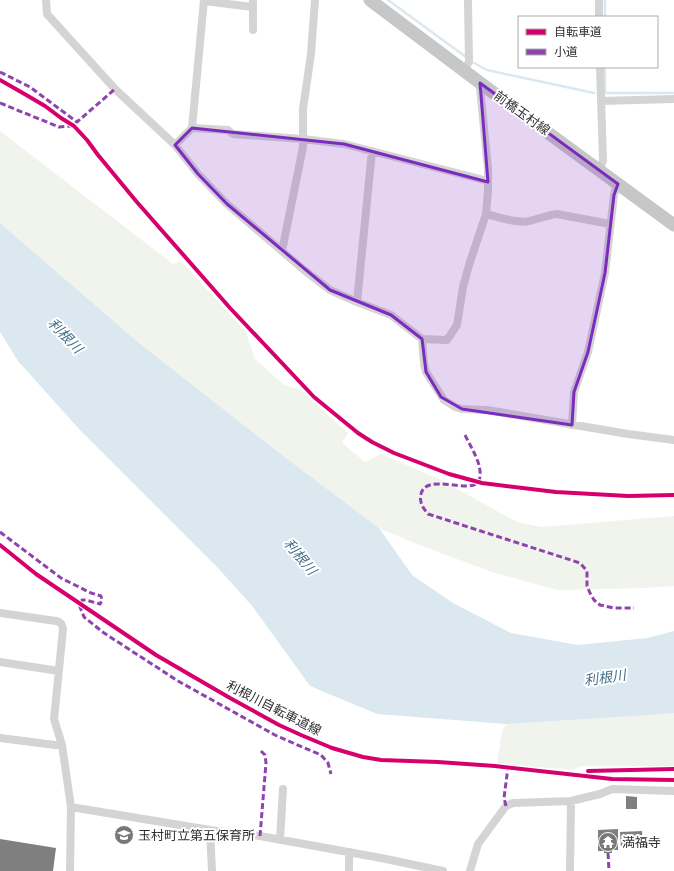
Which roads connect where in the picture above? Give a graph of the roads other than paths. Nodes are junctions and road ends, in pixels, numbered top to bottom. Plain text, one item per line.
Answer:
1 (46, 0) edge
2 (315, 0) edge
3 (370, 0) edge
4 (468, 0) edge
5 (599, 0) edge
6 (204, 1) edge
7 (253, 3) edge
8 (600, 16) edge
9 (253, 30) dead end
10 (600, 68) edge
11 (464, 70) junction
12 (480, 83) junction
13 (674, 99) edge
14 (601, 101) junction
15 (192, 128) junction
16 (303, 139) junction
17 (175, 145) junction
18 (372, 151) junction
19 (600, 170) junction
20 (488, 181) junction
21 (618, 184) junction
22 (486, 214) junction
23 (610, 224) junction
24 (674, 225) edge
25 (282, 251) junction
26 (357, 302) junction
27 (422, 339) junction
28 (572, 425) junction
29 (674, 440) edge
30 (0, 613) edge
31 (0, 662) edge
32 (59, 671) junction
33 (0, 738) edge
34 (62, 745) junction
35 (283, 789) dead end
36 (674, 791) edge
37 (571, 801) junction
38 (71, 807) junction
39 (210, 830) junction
40 (280, 840) junction
41 (351, 852) junction
42 (70, 871) edge
43 (212, 871) edge
44 (349, 871) edge
45 (443, 871) edge
46 (470, 871) edge
47 (570, 871) edge

1 - 17 street
2 - 16 street
3 - 11 main road, 前橋玉村線
4 - 11 street
5 - 8 street
6 - 7 street
6 - 15 street
7 - 9 street
10 - 14 street
11 - 12 main road, 前橋玉村線
12 - 19 main road, 前橋玉村線
12 - 20 street
13 - 14 street
14 - 19 street
15 - 16 street
15 - 17 street
16 - 18 street
16 - 25 street
17 - 25 street
18 - 20 street
18 - 26 street
19 - 21 main road, 前橋玉村線
20 - 22 street
21 - 23 street
21 - 24 main road, 前橋玉村線
22 - 23 street
22 - 27 street
23 - 28 street
25 - 26 street
26 - 27 street
27 - 28 street
28 - 29 street
30 - 32 street
31 - 32 street
32 - 34 street
33 - 34 street
34 - 38 street
35 - 40 street
36 - 37 street
37 - 46 street
37 - 47 street
38 - 39 street
38 - 42 street
39 - 40 street
39 - 43 street
40 - 41 street
41 - 44 street
41 - 45 street

